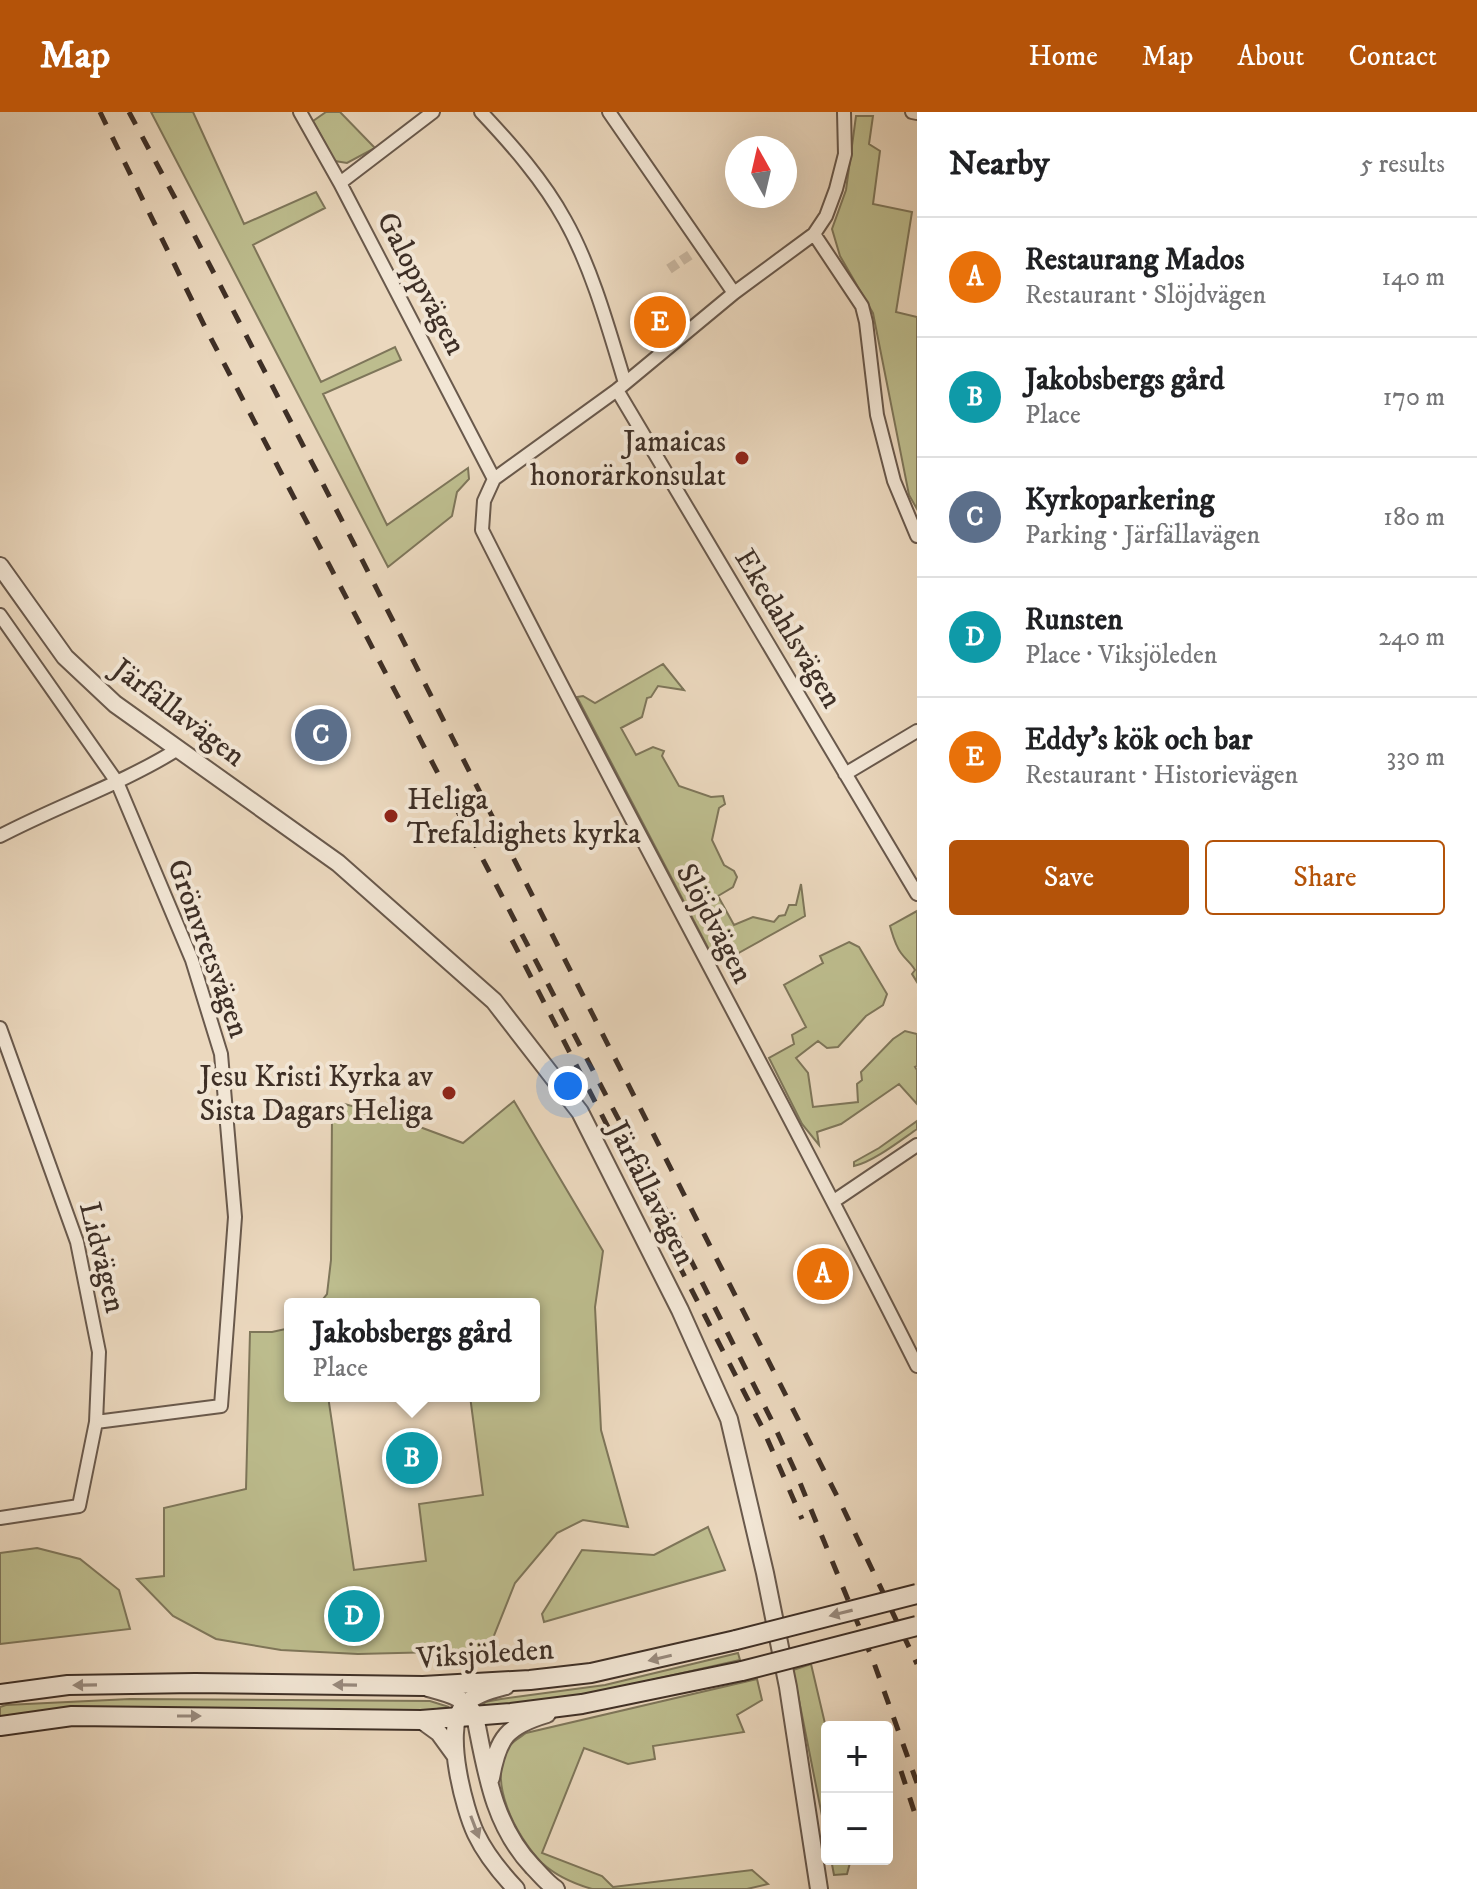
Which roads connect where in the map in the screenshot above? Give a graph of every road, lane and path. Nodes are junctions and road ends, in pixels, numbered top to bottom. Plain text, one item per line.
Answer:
1 (300, 112) edge
2 (433, 112) edge
3 (481, 112) edge
4 (609, 112) edge
5 (844, 112) edge
6 (340, 183) junction
7 (814, 234) junction
8 (734, 293) junction
9 (621, 386) junction
10 (494, 479) junction
11 (917, 536) edge
12 (0, 566) edge
13 (0, 615) edge
14 (917, 731) edge
15 (178, 749) junction
16 (845, 774) junction
17 (117, 782) junction
18 (0, 836) edge
19 (917, 894) edge
20 (0, 1028) edge
21 (917, 1145) edge
22 (834, 1201) junction
23 (917, 1366) edge
24 (96, 1422) junction
25 (0, 1518) edge
26 (917, 1594) edge
27 (917, 1626) edge
28 (530, 1680) junction
29 (423, 1686) junction
30 (0, 1694) edge
31 (582, 1704) junction
32 (466, 1712) junction
33 (421, 1720) junction
34 (0, 1726) edge
35 (455, 1755) junction
36 (489, 1787) junction
37 (516, 1889) edge
38 (556, 1889) edge
39 (819, 1889) edge

1 - 6 street, Galoppvägen
2 - 6 street
3 - 9 street, Ekedahlsvägen
4 - 8 street
5 - 7 street
6 - 10 street, Galoppvägen
7 - 8 street
7 - 11 street
8 - 9 street
9 - 10 street
9 - 16 street, Ekedahlsvägen
10 - 22 street, Slöjdvägen
12 - 15 street, Järfällavägen
13 - 17 street, Grönvretsvägen
14 - 16 street
15 - 17 street
15 - 39 street, Järfällavägen
16 - 19 street, Ekedahlsvägen
17 - 18 street
17 - 24 street, Grönvretsvägen
20 - 24 street, Lidvägen
21 - 22 street
22 - 23 street, Slöjdvägen
24 - 25 street, Lidvägen
26 -> 28 main road, Viksjöleden, bridge
27 - 31 main road, Viksjöleden, bridge
28 - 29 main road, Viksjöleden
28 - 32 street
29 -> 30 main road, Viksjöleden
29 - 32 street
31 - 32 main road, Viksjöleden
31 - 36 street
32 - 33 main road, Viksjöleden
32 - 35 street
32 - 36 street
34 -> 33 main road, Viksjöleden
33 - 35 street
35 -> 37 street
36 - 38 street

